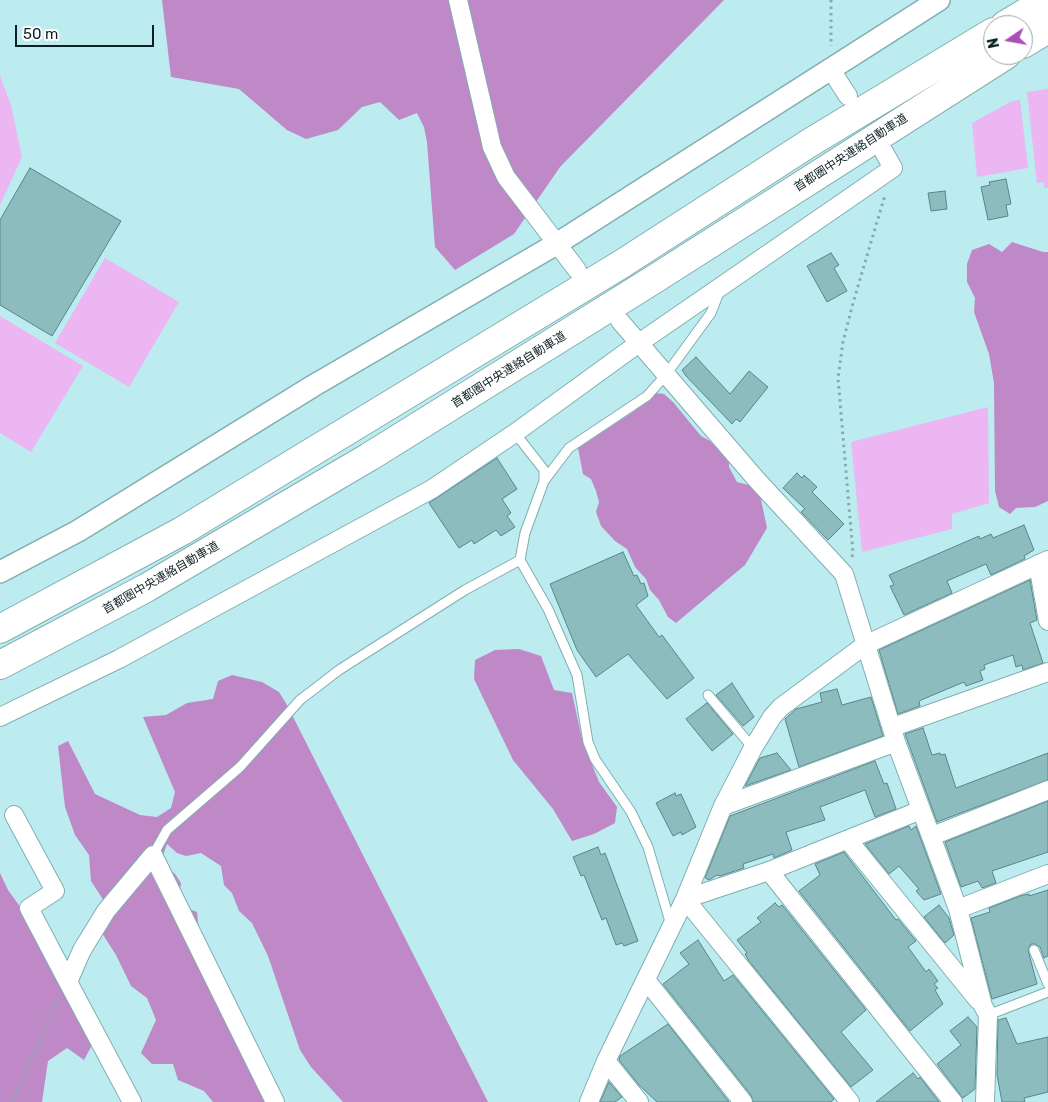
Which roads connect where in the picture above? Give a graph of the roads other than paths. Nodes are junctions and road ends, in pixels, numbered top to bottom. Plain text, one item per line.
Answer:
1 (458, 0) edge
2 (939, 0) edge
3 (1047, 0) edge
4 (1022, 15) edge
5 (1048, 29) edge
6 (983, 38) edge
7 (1033, 38) edge
8 (990, 65) edge
9 (832, 70) junction
10 (848, 96) dead end
11 (884, 152) dead end
12 (558, 243) junction
13 (577, 270) dead end
14 (720, 288) junction
15 (620, 321) dead end
16 (639, 343) junction
17 (665, 376) junction
18 (515, 433) junction
19 (544, 481) junction
20 (520, 560) junction
21 (1043, 562) edge
22 (0, 572) edge
23 (1048, 621) edge
24 (0, 628) edge
25 (865, 645) junction
26 (0, 665) edge
27 (1048, 672) edge
28 (708, 695) dead end
29 (0, 717) edge
30 (895, 734) junction
31 (753, 748) junction
32 (1048, 790) edge
33 (723, 806) junction
34 (921, 810) junction
35 (14, 814) dead end
36 (932, 836) junction
37 (848, 840) junction
38 (153, 855) junction
39 (769, 871) junction
40 (1048, 874) edge
41 (685, 899) junction
42 (958, 909) junction
43 (671, 927) junction
44 (1034, 950) dead end
45 (646, 980) junction
46 (68, 982) junction
47 (1048, 984) edge
48 (1048, 992) edge
49 (985, 1011) junction
50 (606, 1061) junction
51 (132, 1102) edge
52 (275, 1102) edge
53 (589, 1102) edge
54 (640, 1102) edge
55 (743, 1102) edge
56 (850, 1102) edge
57 (953, 1102) edge
58 (985, 1102) edge

1 - 12 street
2 - 9 street
3 - 4 highway
5 - 7 highway
6 - 24 highway
8 - 26 highway, 首都圏中央連絡自動車道
9 - 10 street
9 - 12 street
11 - 14 street
12 - 13 street
12 - 22 street
14 - 16 street
14 - 17 lane
15 - 16 street
16 - 17 street
16 - 18 street
17 - 19 lane
17 - 25 street
18 - 19 lane
18 - 29 street
19 - 20 lane
20 - 38 lane
20 - 43 lane
21 - 23 street
21 - 25 street
25 - 30 street
25 - 31 street
27 - 30 street
28 - 31 lane
30 - 33 street
30 - 34 street
31 - 33 street
32 - 36 street
33 - 41 street
34 - 36 street
34 - 37 street
35 - 46 street
36 - 42 street
37 - 39 street
37 - 49 street
38 - 46 street
38 - 52 street
39 - 41 street
39 - 57 street
40 - 42 street
41 - 43 street
41 - 56 street
42 - 49 street
43 - 45 street
44 - 47 lane
45 - 50 street
45 - 55 street
46 - 51 street
48 - 49 lane
49 - 58 street
50 - 53 street
50 - 54 street

